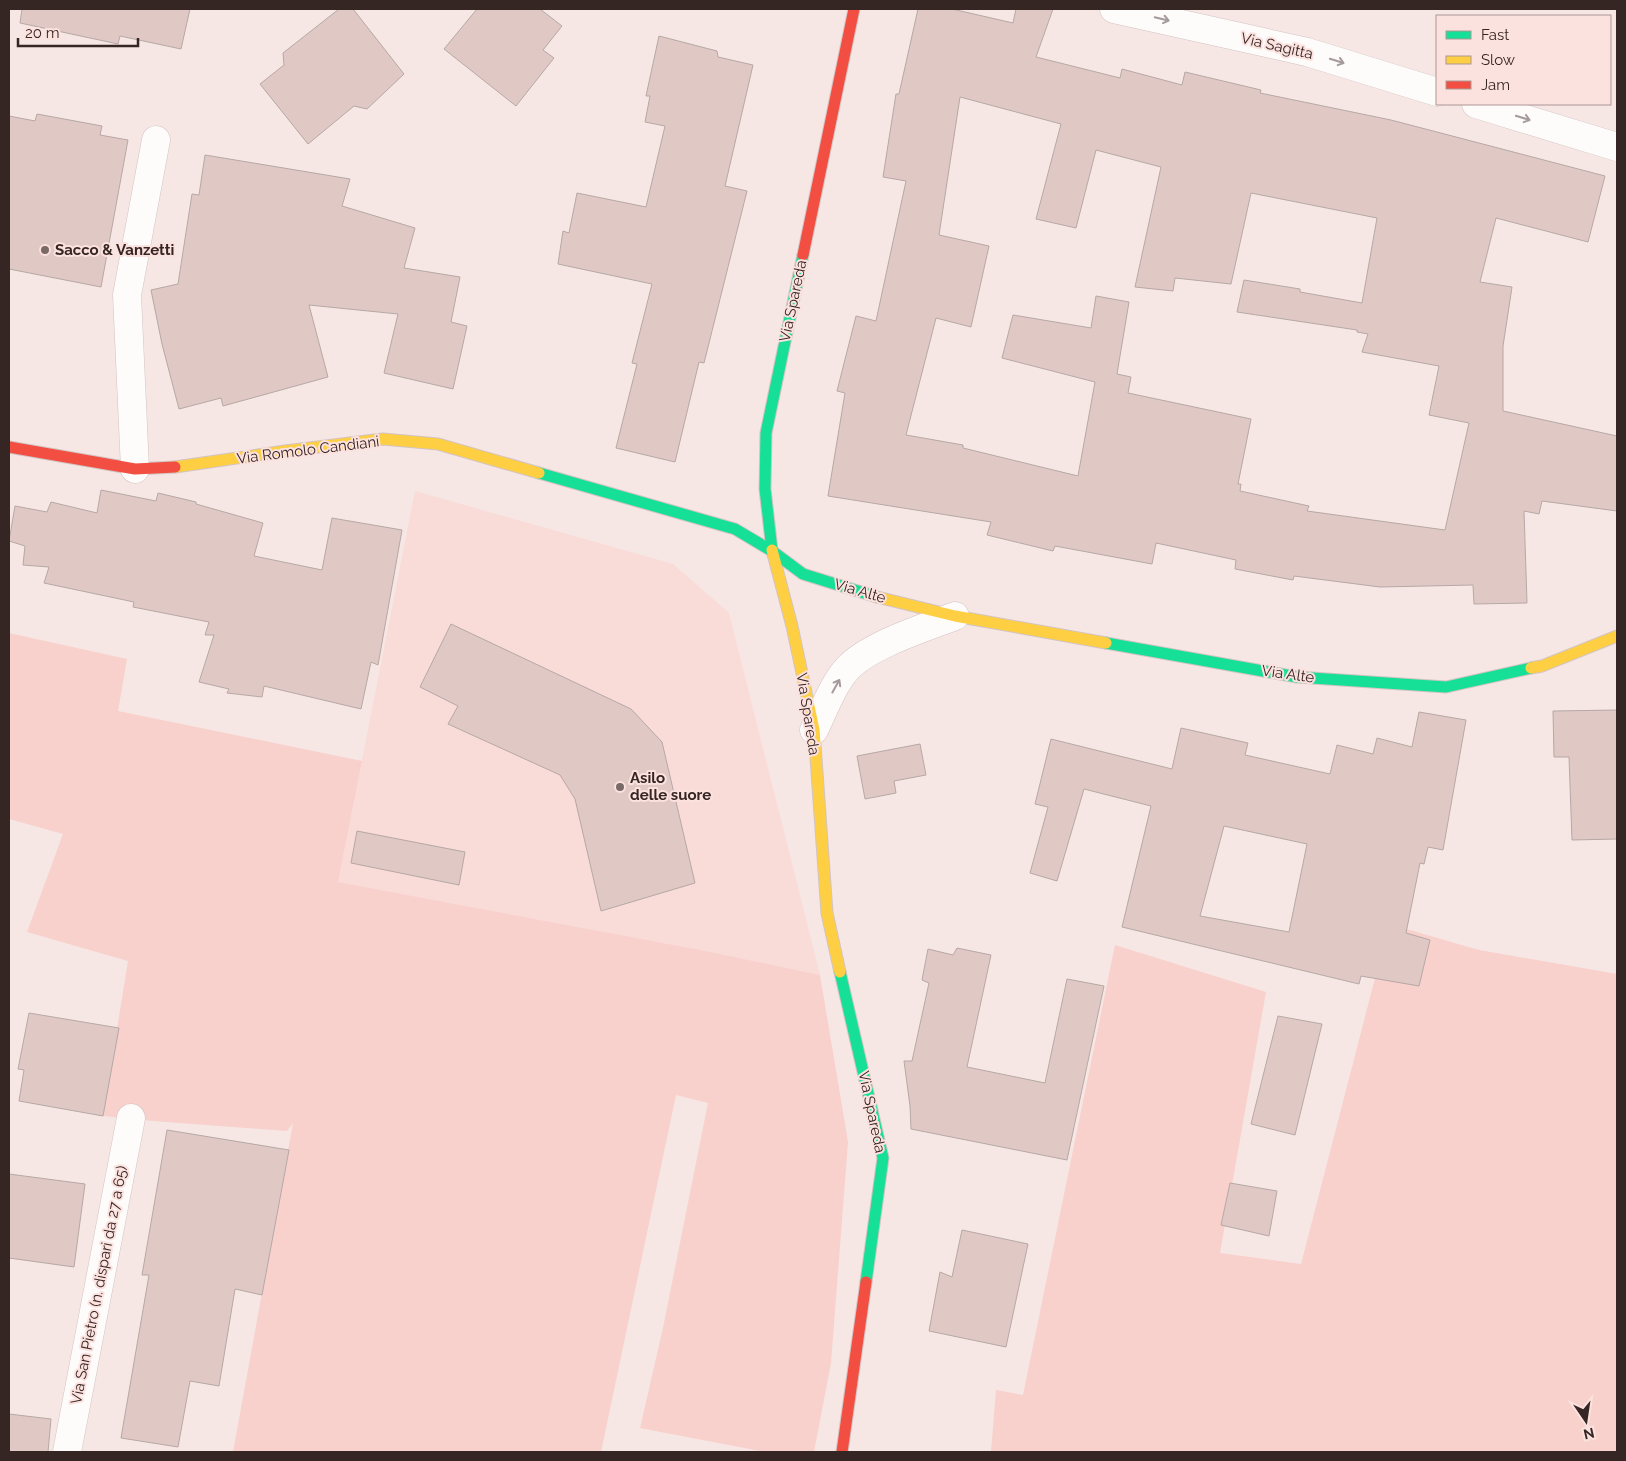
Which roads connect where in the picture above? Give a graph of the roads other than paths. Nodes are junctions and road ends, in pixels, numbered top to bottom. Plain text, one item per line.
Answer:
1 (854, 9) edge
2 (1114, 9) edge
3 (1436, 92) edge
4 (1479, 105) edge
5 (156, 140) dead end
6 (1617, 147) edge
7 (9, 447) edge
8 (135, 468) junction
9 (772, 551) junction
10 (954, 616) junction
11 (1617, 636) edge
12 (814, 730) junction
13 (131, 1118) dead end
14 (67, 1452) edge
15 (842, 1452) edge

1 - 9 street, Via Spareda
2 -> 3 street, Via Sagitta
4 -> 6 street
5 - 8 street
7 - 8 street, Via Romolo Candiani
8 - 9 street, Via Romolo Candiani
9 - 10 street, Via Alte
9 - 12 street, Via Spareda
10 - 11 street, Via Alte
12 -> 10 street
12 - 15 street, Via Spareda
13 - 14 street, Via San Pietro (n. dispari da 27 a 65)

